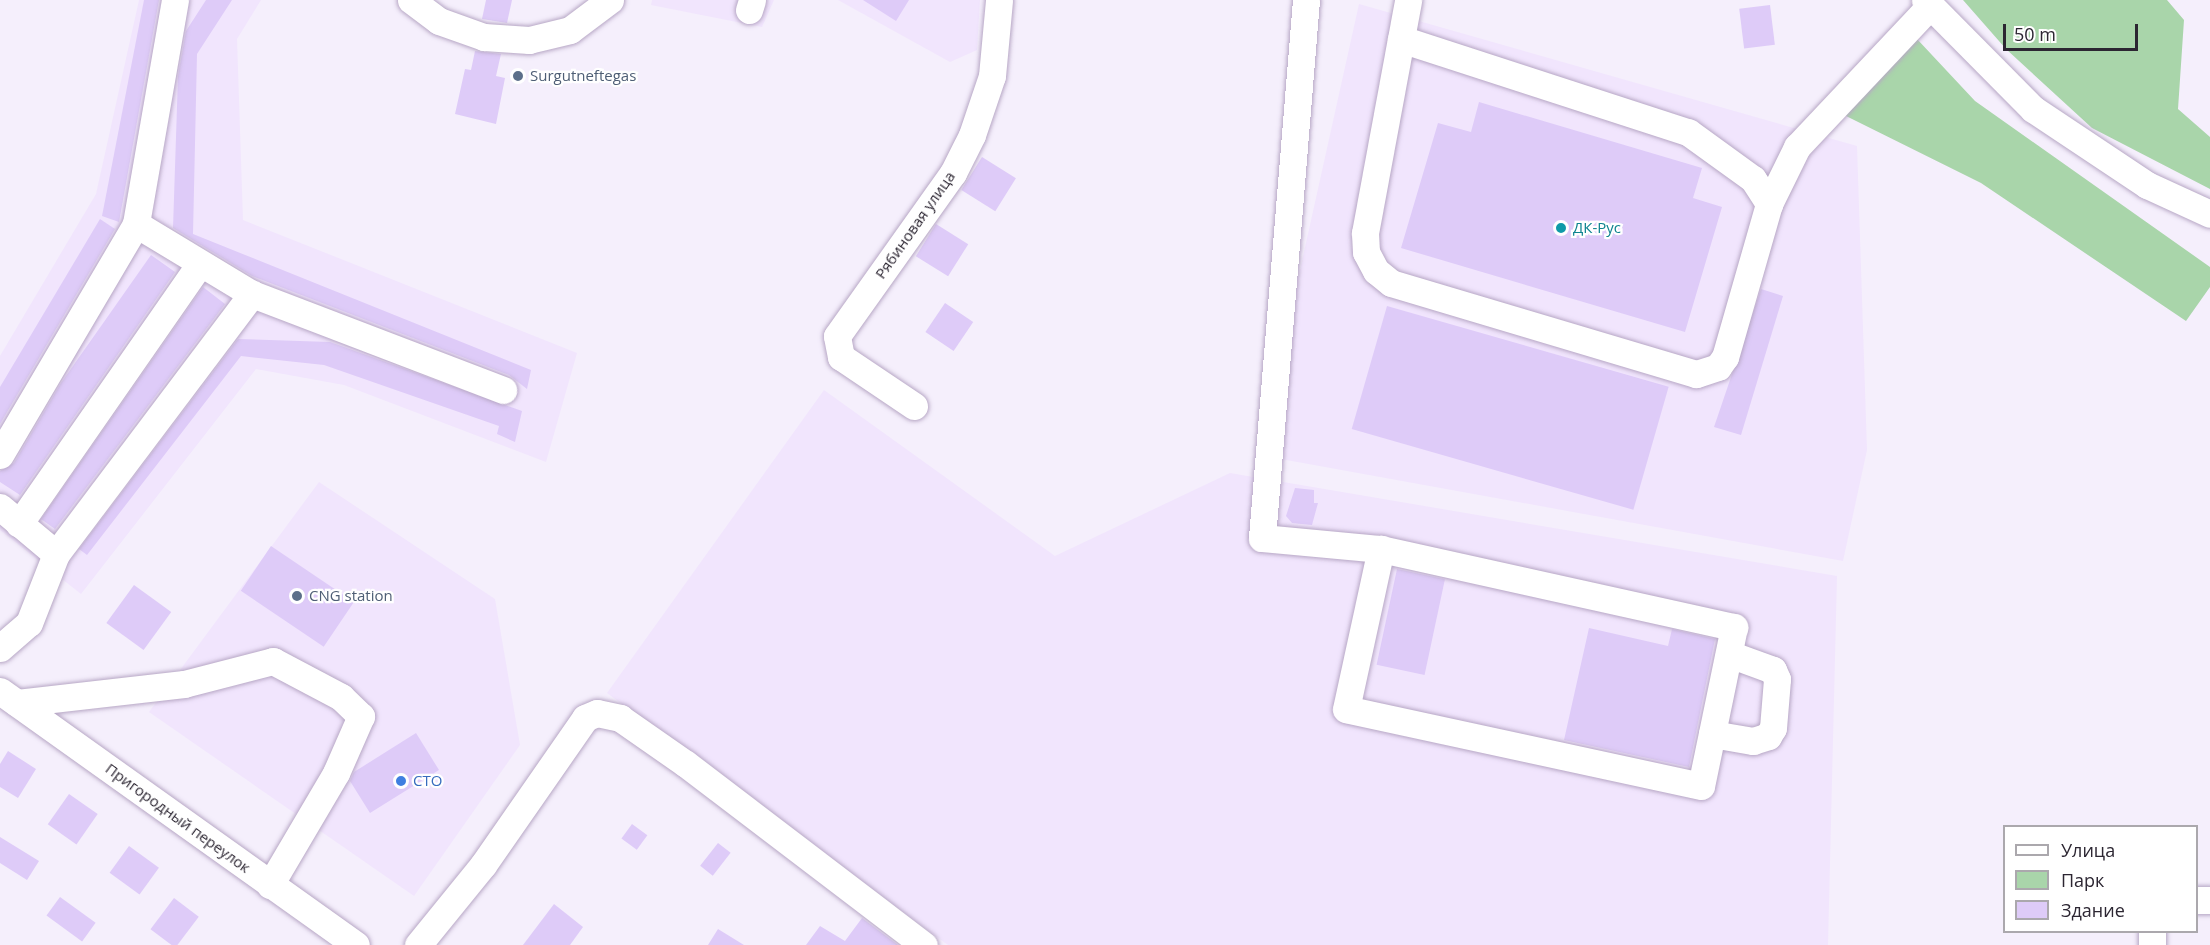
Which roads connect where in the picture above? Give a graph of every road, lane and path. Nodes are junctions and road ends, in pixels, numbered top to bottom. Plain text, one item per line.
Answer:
1 (175, 0) edge
2 (194, 0) edge
3 (411, 0) edge
4 (610, 0) edge
5 (999, 0) edge
6 (1306, 0) edge
7 (1408, 0) edge
8 (1928, 3) edge
9 (170, 33) junction
10 (1401, 39) junction
11 (1769, 204) junction
12 (2210, 214) edge
13 (136, 224) junction
14 (200, 265) junction
15 (252, 294) junction
16 (503, 390) dead end
17 (914, 406) dead end
18 (0, 455) edge
19 (10, 516) edge
20 (1381, 549) junction
21 (56, 554) junction
22 (0, 648) edge
23 (1729, 654) junction
24 (9, 697) edge
25 (1712, 734) junction
26 (270, 885) junction
27 (356, 945) edge
28 (418, 945) edge
29 (924, 945) edge

1 - 9 street
2 - 9 street
3 - 4 street
5 - 17 street, Рябиновая улица
6 - 20 street
7 - 10 street
8 - 11 street
8 - 12 street
9 - 13 street
10 - 11 street
10 - 11 street
13 - 14 street
13 - 18 street
14 - 15 street
14 - 19 street
15 - 16 street
15 - 21 street
19 - 21 street
20 - 23 street
20 - 25 street
21 - 22 street
23 - 25 street
23 - 25 street
24 - 26 street, Пригородный переулок
24 - 26 street
26 - 27 street, Пригородный переулок
28 - 29 street

